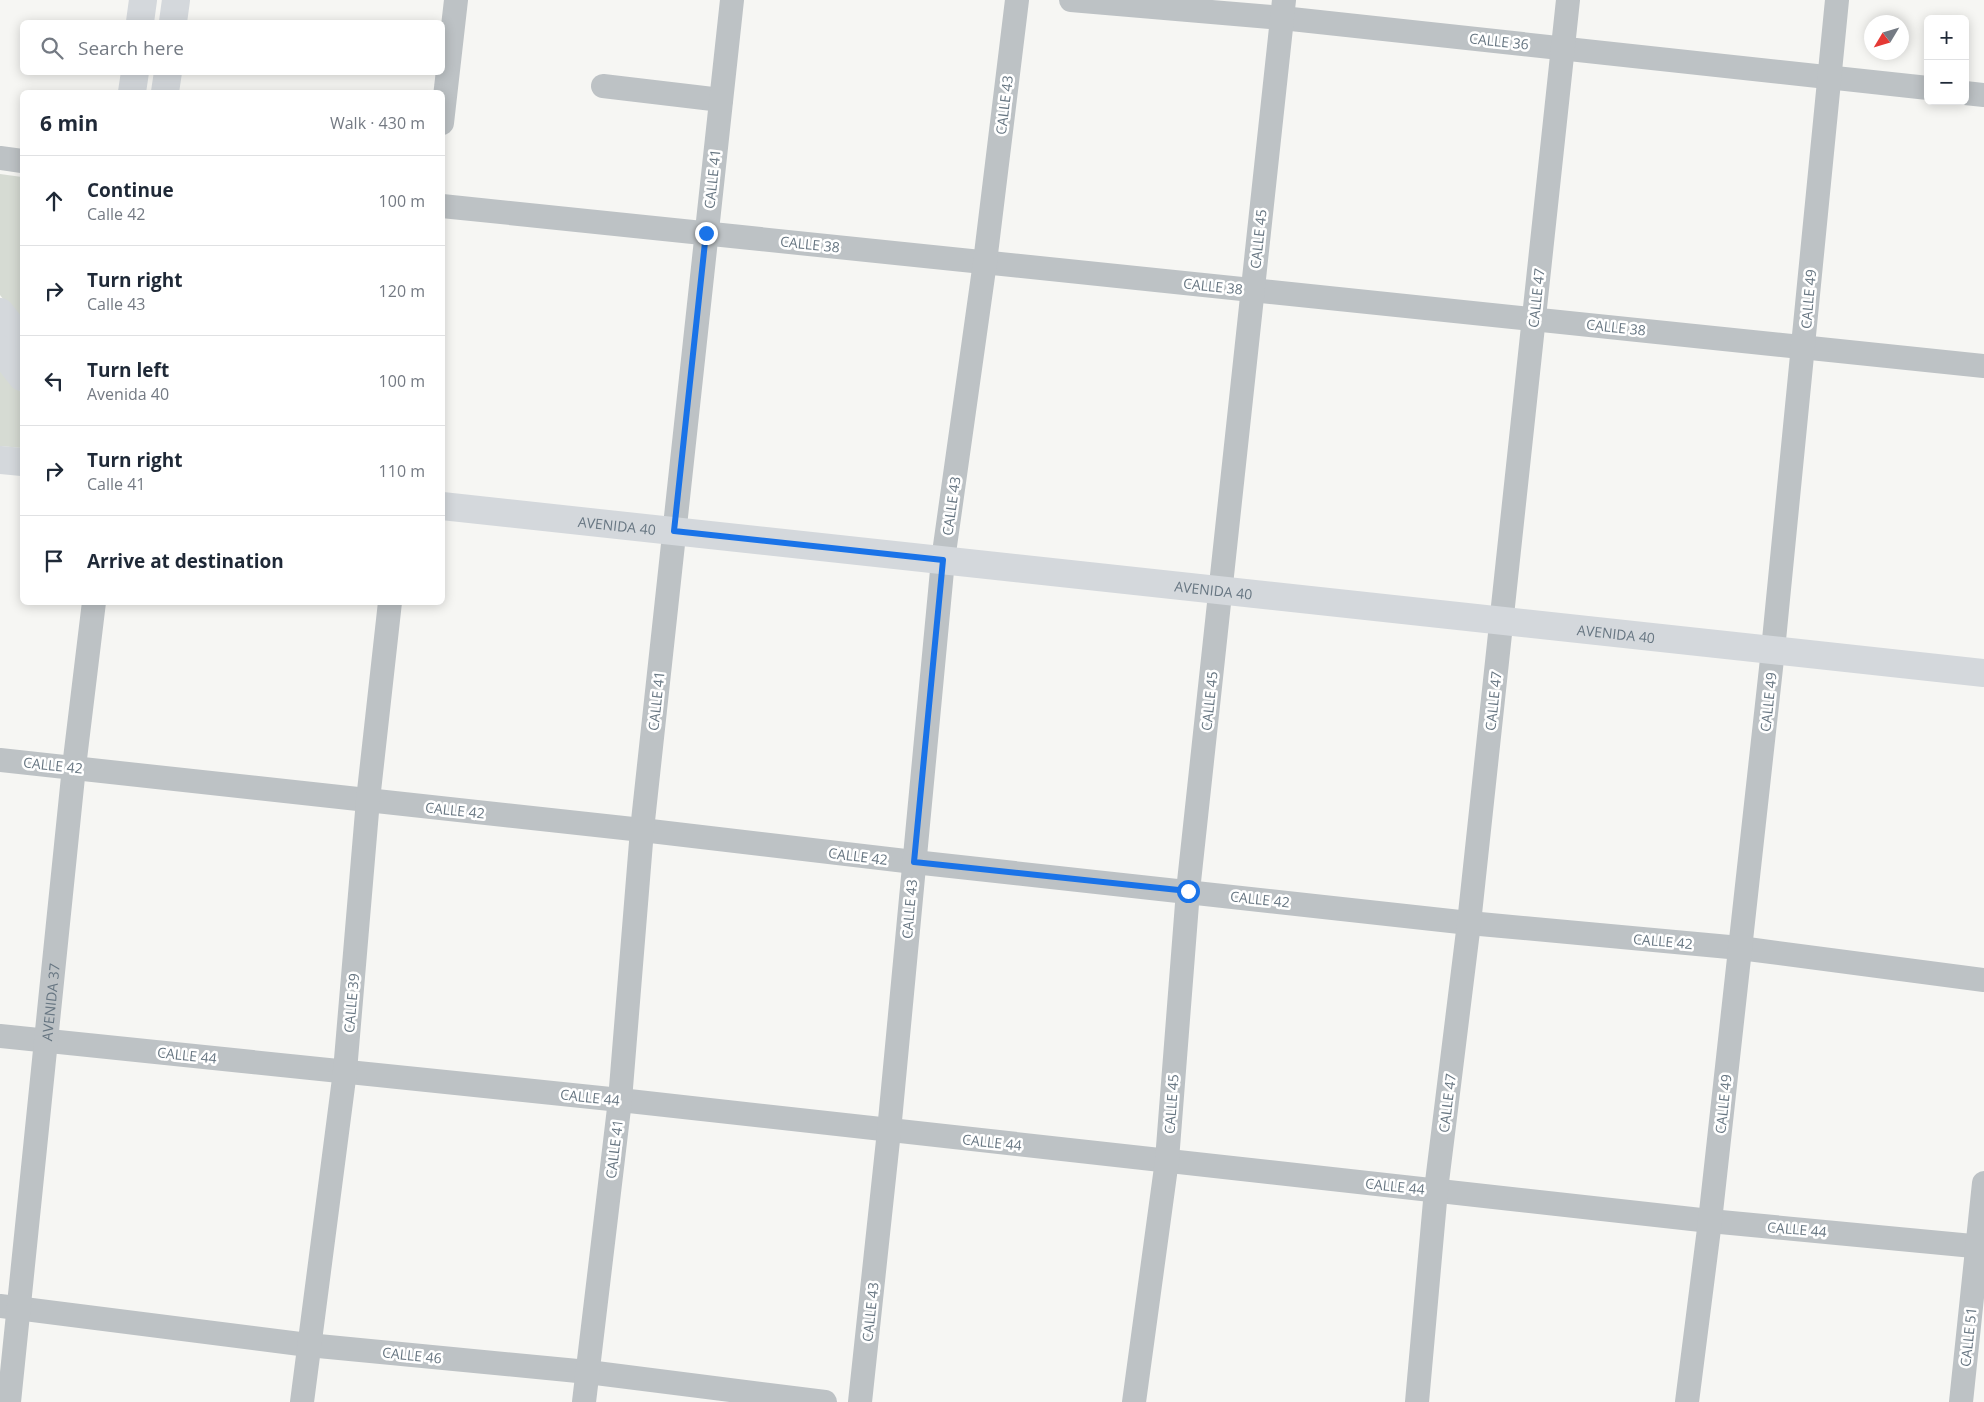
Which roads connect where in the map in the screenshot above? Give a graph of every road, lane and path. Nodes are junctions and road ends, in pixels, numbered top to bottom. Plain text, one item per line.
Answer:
1 (143, 0) edge
2 (176, 0) edge
3 (456, 0) edge
4 (732, 0) edge
5 (1017, 0) edge
6 (1071, 0) edge
7 (1568, 0) edge
8 (1837, 0) edge
9 (1283, 9) edge
10 (140, 20) edge
11 (173, 20) edge
12 (1562, 48) junction
13 (134, 75) edge
14 (168, 75) edge
15 (1829, 76) junction
16 (603, 86) dead end
17 (1924, 88) edge
18 (132, 90) edge
19 (165, 90) edge
20 (1969, 93) edge
21 (1984, 95) edge
22 (445, 97) edge
23 (721, 100) junction
24 (0, 158) edge
25 (20, 161) edge
26 (445, 206) edge
27 (706, 233) junction
28 (985, 262) junction
29 (1253, 290) junction
30 (0, 312) edge
31 (1534, 319) junction
32 (20, 337) edge
33 (1804, 347) junction
34 (0, 349) edge
35 (1984, 366) edge
36 (20, 374) edge
37 (0, 460) edge
38 (20, 462) edge
39 (445, 506) edge
40 (674, 531) junction
41 (943, 560) junction
42 (1221, 590) junction
43 (94, 605) edge
44 (390, 605) edge
45 (1502, 621) junction
46 (1773, 650) junction
47 (1984, 673) edge
48 (0, 760) edge
49 (74, 767) junction
50 (368, 800) junction
51 (642, 830) junction
52 (914, 862) junction
53 (1188, 891) junction
54 (1469, 923) junction
55 (1740, 948) junction
56 (1984, 980) edge
57 (0, 1036) edge
58 (46, 1041) junction
59 (345, 1071) junction
60 (620, 1100) junction
61 (889, 1131) junction
62 (1167, 1160) junction
63 (1984, 1182) edge
64 (1436, 1190) junction
65 (1710, 1221) junction
66 (1981, 1247) edge
67 (10, 1306) edge
68 (308, 1345) junction
69 (588, 1372) junction
70 (9, 1402) edge
71 (302, 1402) edge
72 (584, 1402) edge
73 (825, 1402) edge
74 (860, 1402) edge
75 (1134, 1402) edge
76 (1417, 1402) edge
77 (1687, 1402) edge
78 (1961, 1402) edge

1 - 10 main road
2 - 11 main road
3 - 22 street
4 - 23 street, CALLE 41
5 - 28 street, CALLE 43
6 - 9 street, CALLE 36
7 - 12 street, CALLE 47
8 - 15 street, CALLE 49
9 - 12 street, CALLE 36
9 - 29 street, CALLE 45
12 - 15 street, CALLE 36
12 - 31 street, CALLE 47
13 - 18 main road
14 - 19 main road
15 - 17 street, CALLE 36
15 - 33 street, CALLE 49
16 - 23 street
20 - 21 street
23 - 27 street, CALLE 41
24 - 25 street
26 - 27 street, CALLE 38
27 - 28 street, CALLE 38
27 - 40 street, CALLE 41
28 - 29 street, CALLE 38
28 - 41 street, CALLE 43
29 - 31 street, CALLE 38
29 - 42 street, CALLE 45
30 - 32 main road
31 - 33 street, CALLE 38
31 - 45 street, CALLE 47
33 - 35 street, CALLE 38
33 - 46 street, CALLE 49
34 - 36 main road
37 - 38 main road
39 - 40 main road, AVENIDA 40
40 - 41 main road, AVENIDA 40
40 - 51 street, CALLE 41
41 - 42 main road, AVENIDA 40
41 - 52 street, CALLE 43
42 - 45 main road, AVENIDA 40
42 - 53 street, CALLE 45
43 - 49 street, AVENIDA 37
44 - 50 street, CALLE 39
45 - 46 main road, AVENIDA 40
45 - 54 street, CALLE 47
46 - 47 main road, AVENIDA 40
46 - 55 street, CALLE 49
48 - 49 street, CALLE 42
49 - 50 street, CALLE 42
49 - 58 street, AVENIDA 37
50 - 51 street, CALLE 42
50 - 59 street, CALLE 39
51 - 52 street, CALLE 42
51 - 60 street, CALLE 41
52 - 53 street, CALLE 42
52 - 61 street, CALLE 43
53 - 54 street, CALLE 42
53 - 62 street, CALLE 45
54 - 55 street, CALLE 42
54 - 64 street, CALLE 47
55 - 56 street, CALLE 42
55 - 65 street, CALLE 49
57 - 58 street, CALLE 44
58 - 59 street, CALLE 44
58 - 67 street, AVENIDA 37
59 - 60 street, CALLE 44
59 - 68 street, CALLE 39
60 - 61 street, CALLE 44
60 - 69 street, CALLE 41
61 - 62 street, CALLE 44
61 - 74 street, CALLE 43
62 - 64 street, CALLE 44
62 - 75 street, CALLE 45
63 - 66 street, CALLE 51
64 - 65 street, CALLE 44
64 - 76 street, CALLE 47
65 - 66 street, CALLE 44
65 - 77 street, CALLE 49
66 - 78 street, CALLE 51
67 - 68 street, CALLE 46
67 - 70 street, AVENIDA 37
68 - 69 street, CALLE 46
68 - 71 street, CALLE 39
69 - 72 street, CALLE 41
69 - 73 street, CALLE 46

